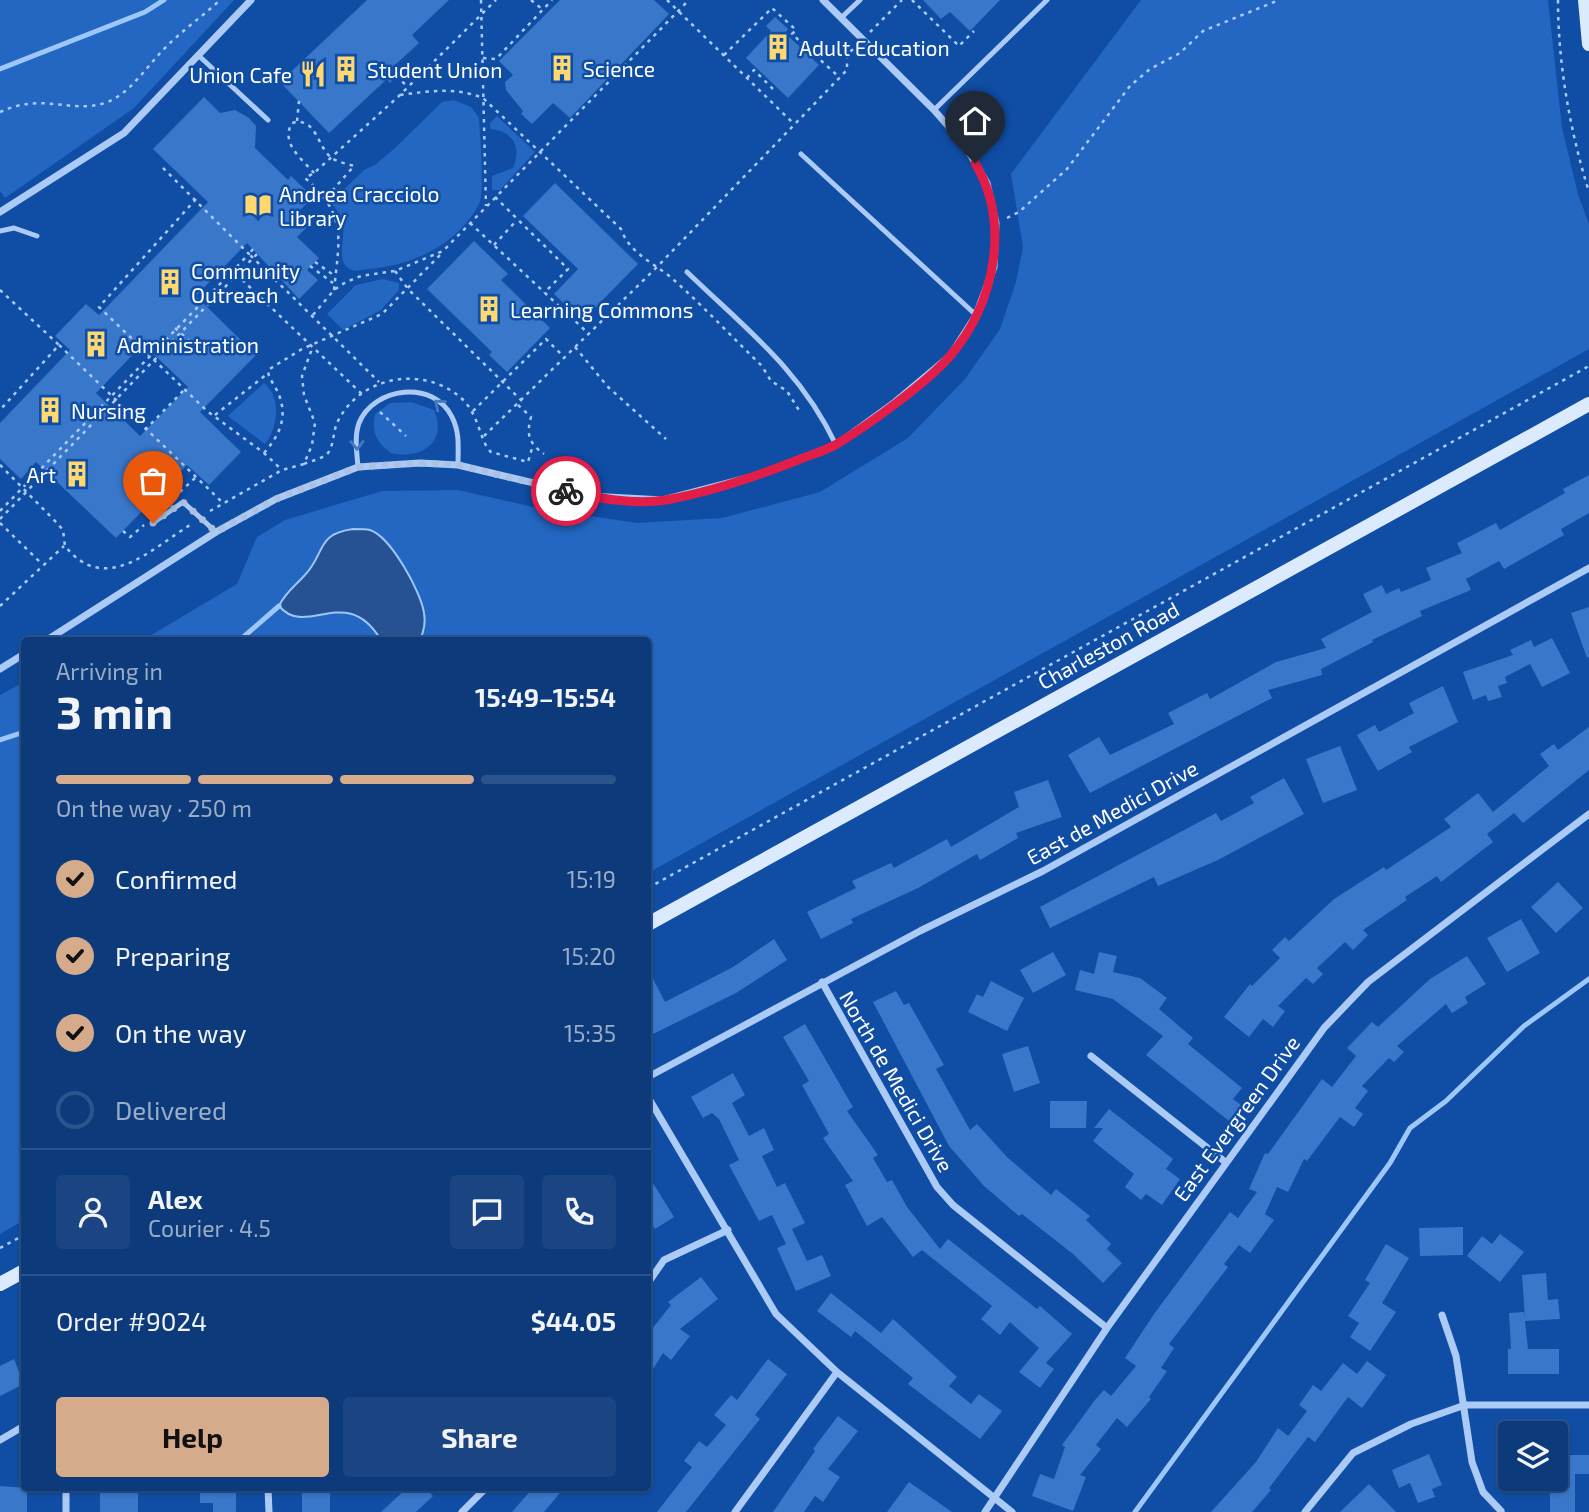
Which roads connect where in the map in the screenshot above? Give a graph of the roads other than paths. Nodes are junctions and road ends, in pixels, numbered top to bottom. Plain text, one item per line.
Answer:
1 (251, 0) edge
2 (823, 0) edge
3 (860, 0) edge
4 (1047, 0) edge
5 (1585, 0) edge
6 (841, 18) junction
7 (1589, 44) edge
8 (198, 55) junction
9 (934, 110) junction
10 (268, 120) dead end
11 (802, 154) dead end
12 (0, 212) edge
13 (0, 231) edge
14 (37, 236) dead end
15 (687, 272) dead end
16 (976, 315) junction
17 (1589, 404) edge
18 (836, 445) junction
19 (458, 465) junction
20 (358, 467) junction
21 (153, 523) dead end
22 (216, 532) junction
23 (1589, 568) edge
24 (52, 637) edge
25 (21, 656) edge
26 (0, 669) edge
27 (1589, 814) edge
28 (651, 922) edge
29 (822, 982) junction
30 (1091, 1056) dead end
31 (651, 1075) edge
32 (651, 1102) edge
33 (1224, 1161) junction
34 (728, 1230) junction
35 (21, 1273) edge
36 (651, 1279) edge
37 (0, 1284) edge
38 (1442, 1315) dead end
39 (1107, 1328) junction
40 (837, 1372) junction
41 (1465, 1405) junction
42 (1589, 1405) edge
43 (21, 1428) edge
44 (0, 1440) edge
45 (66, 1491) edge
46 (268, 1491) edge
47 (483, 1491) edge
48 (995, 1499) junction
49 (1501, 1511) edge
50 (66, 1512) edge
51 (269, 1512) edge
52 (461, 1512) edge
53 (735, 1512) edge
54 (985, 1512) edge
55 (1012, 1512) edge
56 (1305, 1512) edge

1 - 8 street
2 - 6 street
3 - 6 lane
4 - 9 lane
5 - 7 main road
6 - 9 street
8 - 10 lane
8 - 12 street
9 - 16 street
11 - 16 lane
13 - 14 lane
15 - 18 lane
16 - 18 street
17 - 28 main road, Charleston Road
18 - 19 street
19 - 20 street
19 -> 20 lane
20 - 22 street
21 - 22 lane
22 - 24 street
23 - 29 street, East de Medici Drive
25 - 26 street
27 - 33 street, East Evergreen Drive
29 - 31 street, East de Medici Drive
29 - 39 street, North de Medici Drive
30 - 33 street
32 - 34 street
33 - 39 street, East Evergreen Drive
34 - 36 street
34 - 40 street
35 - 37 main road
38 - 41 street
39 - 48 street, East Evergreen Drive
40 - 48 street
40 - 53 street
41 - 42 street
41 - 49 street
41 - 56 street
43 - 44 street
45 - 50 street
46 - 51 street
47 - 52 street
48 - 54 street, East Evergreen Drive
48 - 55 street

